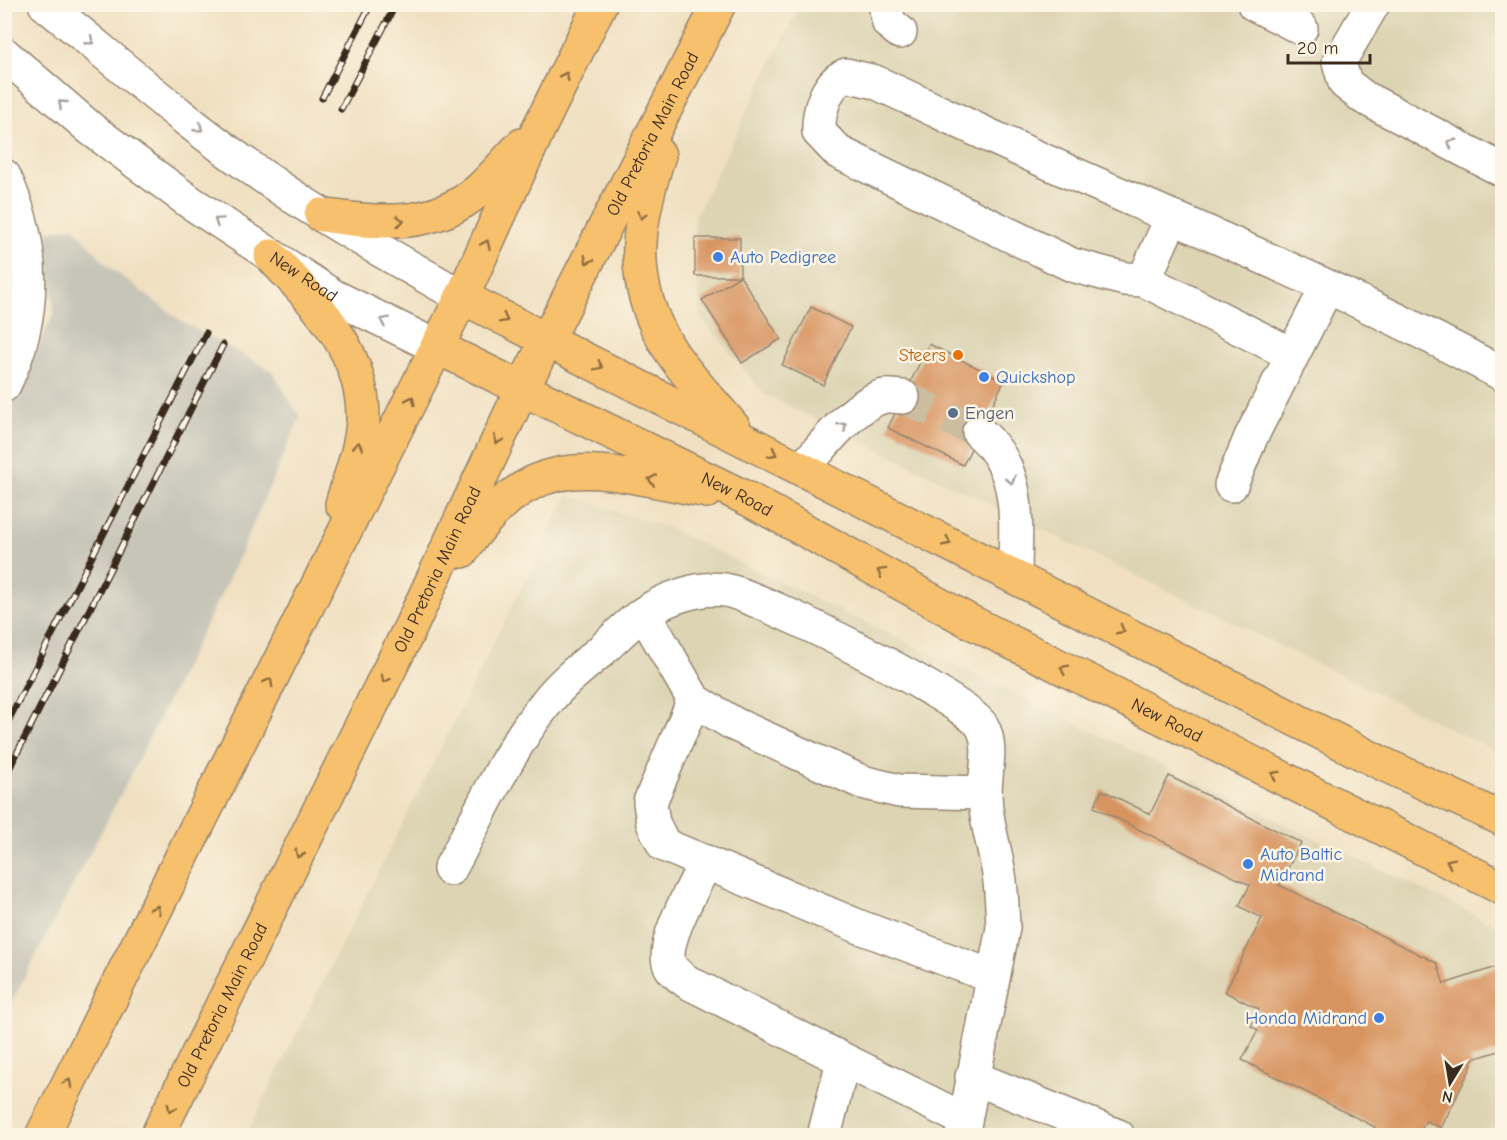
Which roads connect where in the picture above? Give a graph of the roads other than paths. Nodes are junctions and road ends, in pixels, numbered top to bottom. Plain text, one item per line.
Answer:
1 (45, 4) edge
2 (600, 4) edge
3 (719, 4) edge
4 (1254, 4) edge
5 (1373, 4) edge
6 (1301, 28) dead end
7 (4, 54) edge
8 (691, 59) junction
9 (539, 128) junction
10 (1503, 170) edge
11 (4, 176) edge
12 (321, 215) junction
13 (1172, 217) junction
14 (271, 256) junction
15 (1144, 280) junction
16 (1327, 287) junction
17 (462, 297) junction
18 (546, 340) junction
19 (437, 347) junction
20 (1291, 354) junction
21 (1503, 374) edge
22 (4, 385) edge
23 (523, 387) junction
24 (903, 397) tunnel mouth
25 (979, 432) tunnel mouth
26 (742, 437) junction
27 (803, 468) junction
28 (1232, 485) dead end
29 (750, 500) junction
30 (1015, 576) junction
31 (310, 603) junction
32 (644, 613) junction
33 (411, 626) junction
34 (694, 700) junction
35 (985, 793) junction
36 (1503, 819) edge
37 (706, 862) junction
38 (450, 869) dead end
39 (1503, 888) edge
40 (991, 976) junction
41 (843, 1061) junction
42 (972, 1077) junction
43 (964, 1128) edge
44 (42, 1136) edge
45 (157, 1136) edge
46 (824, 1136) edge
47 (1118, 1136) edge

1 -> 12 street
9 -> 2 main road
3 - 8 main road, Old Pretoria Main Road
4 - 6 street
10 -> 5 street
14 -> 7 street, New Road
8 -> 18 main road, Old Pretoria Main Road
8 -> 26 main road
12 -> 9 main road
17 -> 9 main road
11 - 22 street
12 - 17 street
13 - 15 street
13 - 15 street
13 - 16 street
19 -> 14 street, New Road
31 -> 14 main road
15 - 20 street
16 - 20 street
16 - 21 street
17 -> 18 main road
17 - 19 main road
18 - 23 main road, Old Pretoria Main Road
18 -> 26 main road
19 - 23 main road, New Road
31 -> 19 main road
20 - 28 street
23 - 29 main road, New Road
23 -> 33 main road, Old Pretoria Main Road
27 -> 24 street
25 -> 30 street
26 -> 27 main road
27 -> 30 main road
29 -> 33 main road
39 -> 29 main road, New Road
30 -> 36 main road
44 -> 31 main road
32 - 34 street
32 - 35 street
32 - 38 street
33 -> 45 main road, Old Pretoria Main Road
34 - 35 street
34 - 37 street
35 - 40 street
37 - 40 street
37 - 41 street
40 - 42 street
41 - 43 street
41 - 46 street
42 - 43 street
42 - 47 street

